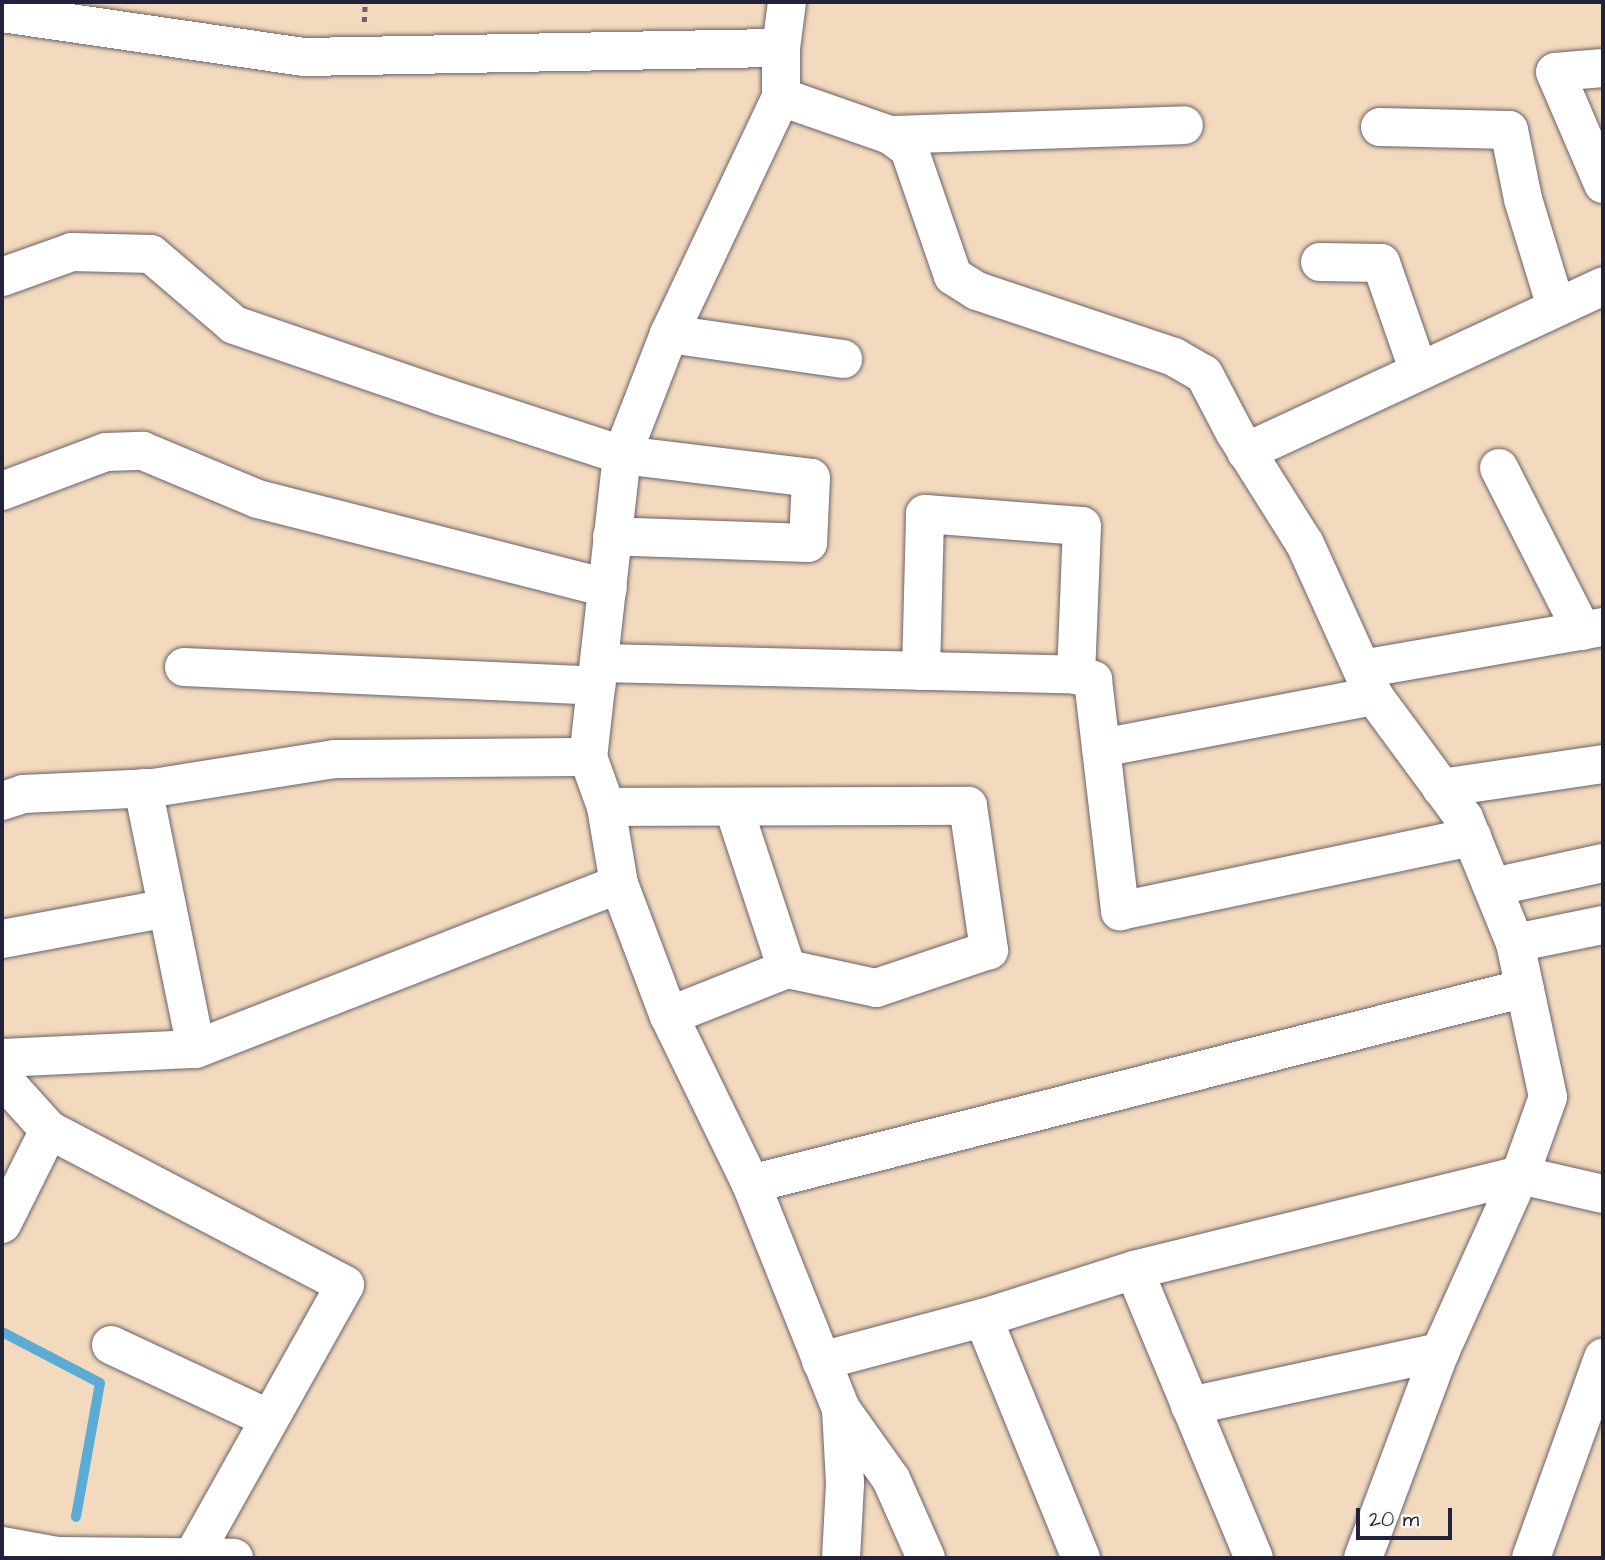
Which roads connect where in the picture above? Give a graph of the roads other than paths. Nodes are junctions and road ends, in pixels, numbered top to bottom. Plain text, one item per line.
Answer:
1 (787, 2) edge
2 (2, 13) edge
3 (781, 48) junction
4 (1603, 68) edge
5 (781, 97) junction
6 (1184, 125) dead end
7 (1380, 127) dead end
8 (890, 135) junction
9 (1603, 184) edge
10 (1320, 262) dead end
11 (2, 277) edge
12 (1603, 286) edge
13 (1556, 307) junction
14 (669, 334) junction
15 (843, 359) dead end
16 (1419, 372) junction
17 (1246, 452) junction
18 (622, 455) junction
19 (1499, 468) dead end
20 (2, 491) edge
21 (612, 536) junction
22 (608, 588) junction
23 (1592, 629) edge
24 (184, 667) dead end
25 (921, 671) junction
26 (598, 675) junction
27 (1076, 675) junction
28 (1368, 683) junction
29 (1101, 748) junction
30 (589, 757) junction
31 (1603, 764) edge
32 (143, 788) junction
33 (1441, 788) junction
34 (2, 801) edge
35 (606, 807) junction
36 (734, 809) junction
37 (1472, 837) junction
38 (1603, 863) edge
39 (619, 884) junction
40 (1493, 887) junction
41 (167, 908) junction
42 (1603, 925) edge
43 (2, 939) edge
44 (1515, 943) junction
45 (787, 969) junction
46 (1525, 988) junction
47 (669, 1016) junction
48 (196, 1049) junction
49 (2, 1058) edge
50 (2, 1078) edge
51 (49, 1130) junction
52 (1520, 1175) junction
53 (751, 1184) junction
54 (1603, 1194) edge
55 (2, 1224) edge
56 (1134, 1270) junction
57 (983, 1318) junction
58 (111, 1345) dead end
59 (1440, 1352) junction
60 (1603, 1358) edge
61 (821, 1361) junction
62 (1190, 1406) junction
63 (841, 1409) junction
64 (270, 1419) junction
65 (2, 1546) edge
66 (169, 1558) edge
67 (234, 1558) edge
68 (841, 1558) edge
69 (926, 1558) edge
70 (1081, 1558) edge
71 (1254, 1558) edge
72 (1363, 1558) edge
73 (1531, 1558) edge

1 - 3 street
2 - 3 street
3 - 5 street
4 - 9 street
5 - 8 street
5 - 14 street
6 - 8 street
7 - 13 street
8 - 17 street
10 - 16 street
11 - 18 street
12 - 13 street
13 - 16 street
14 - 15 street
14 - 18 street
16 - 17 street
17 - 28 street
18 - 21 street
18 - 21 street
19 - 23 street
20 - 22 street
21 - 22 street
22 - 26 street
23 - 28 street
24 - 26 street
25 - 26 street
25 - 27 street
25 - 27 street
26 - 30 street
27 - 29 street
28 - 29 street
28 - 33 street
29 - 37 street
30 - 32 street
30 - 35 street
31 - 33 street
32 - 34 street
32 - 41 street
33 - 37 street
35 - 36 street
35 - 39 street
36 - 45 street
36 - 45 street
37 - 40 street
38 - 40 street
39 - 47 street
39 - 48 street
40 - 44 street
41 - 43 street
41 - 48 street
42 - 44 street
44 - 46 street
45 - 47 street
46 - 52 street
46 - 53 street
47 - 53 street
48 - 49 street
50 - 51 street
51 - 55 street
51 - 64 street
52 - 54 street
52 - 56 street
52 - 59 street
53 - 61 street
56 - 57 street
56 - 62 street
57 - 61 street
57 - 70 street
58 - 64 street
59 - 62 street
59 - 72 street
60 - 73 street
61 - 63 street
62 - 71 street
63 - 68 street
63 - 69 street
64 - 66 street
65 - 66 street
66 - 67 street

